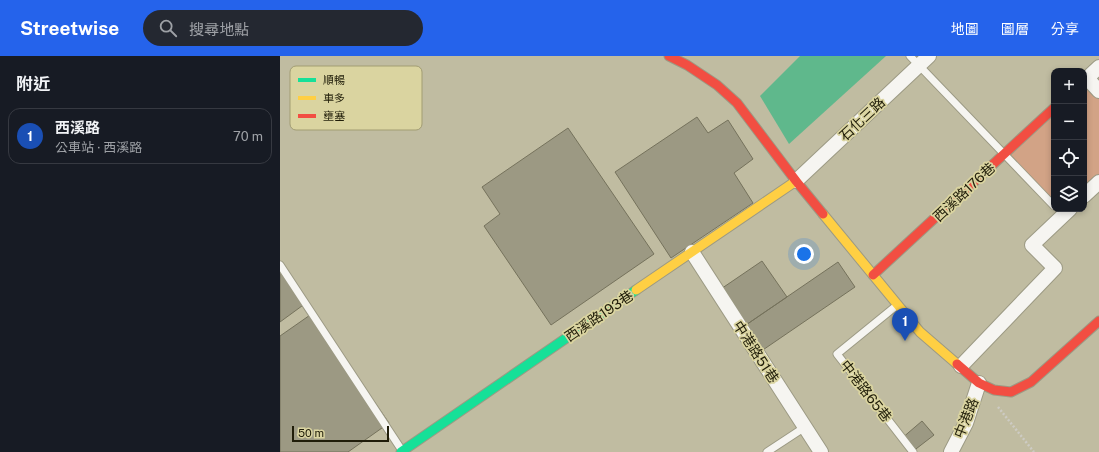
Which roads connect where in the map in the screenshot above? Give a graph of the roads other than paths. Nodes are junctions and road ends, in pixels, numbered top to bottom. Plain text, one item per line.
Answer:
1 (669, 56) edge
2 (919, 59) edge
3 (1099, 67) edge
4 (1087, 78) edge
5 (1087, 82) edge
6 (1099, 91) edge
7 (1051, 111) edge
8 (1004, 155) junction
9 (796, 181) junction
10 (1099, 182) edge
11 (1087, 193) edge
12 (1051, 200) edge
13 (1059, 212) edge
14 (692, 252) junction
15 (280, 265) edge
16 (873, 275) junction
17 (897, 304) junction
18 (1099, 321) edge
19 (961, 366) junction
20 (979, 383) junction
21 (805, 427) junction
22 (402, 452) edge
23 (767, 452) edge
24 (821, 452) edge
25 (913, 452) edge
26 (951, 452) edge

1 - 9 street
2 - 8 lane
2 - 9 street, 石化三路
3 - 4 street
5 - 6 street
7 - 8 street, 西溪路176巷
8 - 12 lane
8 - 16 street, 西溪路176巷
9 - 14 street, 西溪路193巷
9 - 16 street
10 - 11 street
13 - 19 street
14 - 21 street, 中港路51巷
14 - 22 street, 西溪路193巷
15 - 22 lane
16 - 17 street
17 - 19 street
17 - 25 lane, 中港路65巷
18 - 20 street
19 - 20 street
20 - 26 street, 中港路
21 - 23 lane
21 - 24 street, 中港路51巷

